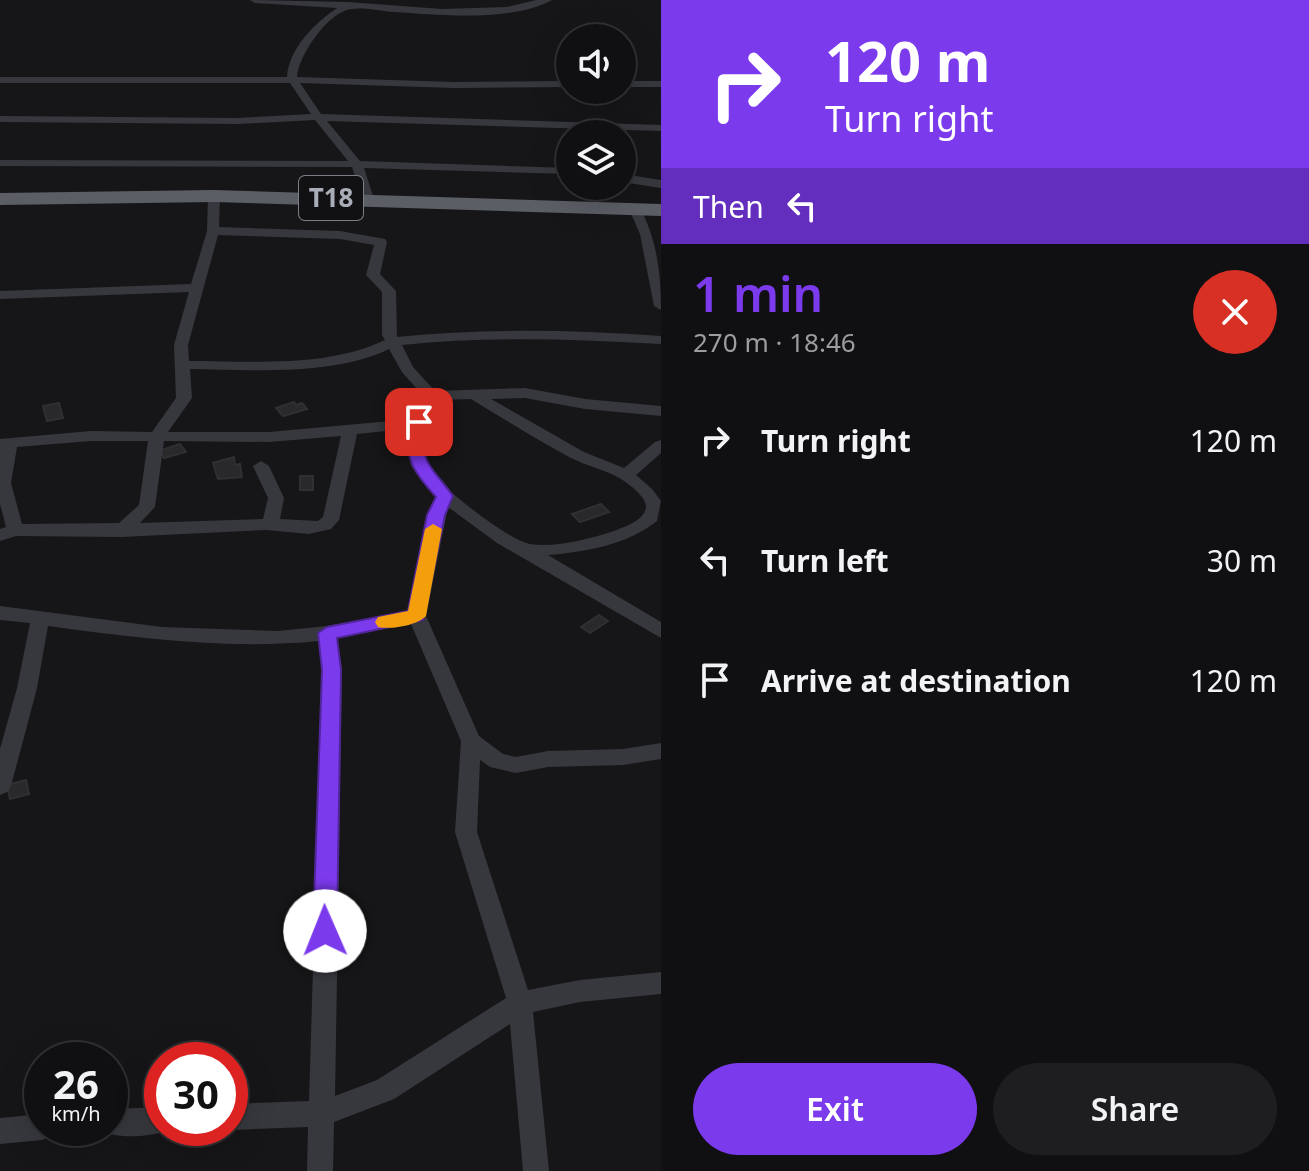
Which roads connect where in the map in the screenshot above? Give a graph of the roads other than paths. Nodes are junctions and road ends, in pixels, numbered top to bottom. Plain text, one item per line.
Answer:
1 (255, 0) edge
2 (357, 0) edge
3 (547, 0) edge
4 (343, 8) junction
5 (292, 79) junction
6 (0, 80) edge
7 (556, 84) edge
8 (636, 84) edge
9 (661, 84) edge
10 (318, 117) junction
11 (0, 119) edge
12 (661, 128) edge
13 (0, 163) edge
14 (357, 164) junction
15 (556, 171) edge
16 (636, 180) edge
17 (661, 184) edge
18 (214, 196) junction
19 (0, 199) edge
20 (368, 199) junction
21 (635, 209) junction
22 (661, 210) edge
23 (213, 231) junction
24 (199, 288) junction
25 (0, 295) edge
26 (661, 306) edge
27 (661, 340) edge
28 (393, 342) junction
29 (183, 365) junction
30 (431, 396) junction
31 (476, 396) junction
32 (661, 411) edge
33 (414, 424) junction
34 (350, 432) junction
35 (157, 436) junction
36 (5, 444) edge
37 (661, 445) edge
38 (261, 466) dead end
39 (626, 475) junction
40 (445, 496) junction
41 (270, 524) junction
42 (121, 531) junction
43 (8, 532) edge
44 (526, 550) junction
45 (0, 613) edge
46 (417, 616) junction
47 (40, 619) junction
48 (661, 631) edge
49 (327, 633) junction
50 (471, 741) junction
51 (661, 751) edge
52 (0, 786) edge
53 (661, 983) edge
54 (520, 1003) junction
55 (321, 1114) junction
56 (248, 1116) edge
57 (24, 1129) edge
58 (0, 1131) edge
59 (320, 1171) edge
60 (536, 1171) edge

1 - 4 street
2 - 4 street
3 - 4 street
4 - 5 street
5 - 6 street
5 - 7 street
5 - 10 street
8 - 9 street
10 - 11 street
10 - 12 street
10 - 14 street
13 - 14 street
14 - 15 street
14 - 20 street
16 - 17 street
18 - 19 highway, T18
18 - 20 highway, T18
18 - 23 street
20 - 21 highway, T18
21 - 22 highway, T18
21 - 26 street
23 - 24 street
23 - 28 street
24 - 25 street
24 - 29 street
27 - 28 street
28 - 29 street
28 - 30 street
29 - 35 street
30 - 31 street
30 - 33 street
31 - 32 street
31 - 39 street
33 - 34 street
33 - 40 street
34 - 35 street
34 - 41 street
35 - 36 street
35 - 42 street
36 - 43 street
37 - 39 street
38 - 41 street
39 - 44 street
40 - 44 street
40 - 46 street
41 - 42 street
42 - 43 street
44 - 48 street
45 - 47 street
46 - 49 street
46 - 50 street
47 - 49 street
47 - 52 street
49 - 55 street
50 - 51 street
50 - 54 street
53 - 54 street
54 - 55 street
54 - 60 street
55 - 56 street
55 - 59 street
57 - 58 street

